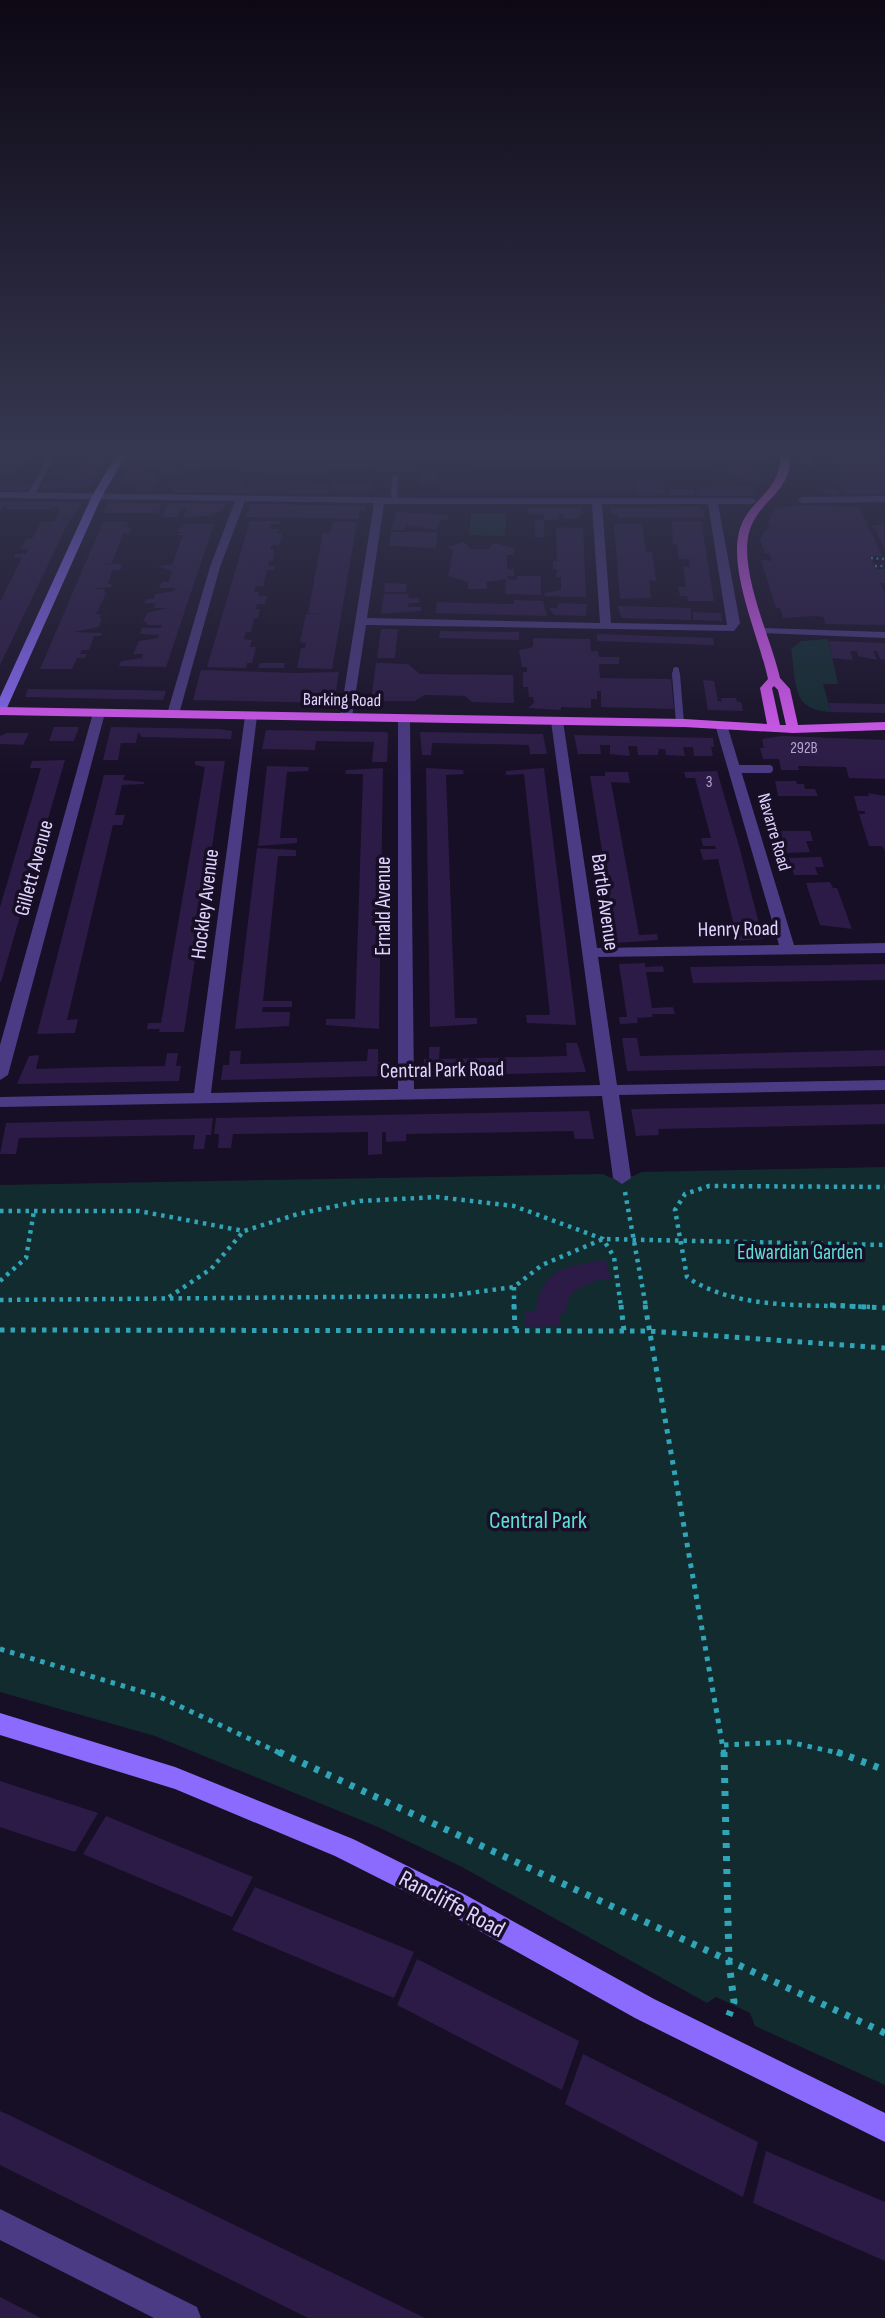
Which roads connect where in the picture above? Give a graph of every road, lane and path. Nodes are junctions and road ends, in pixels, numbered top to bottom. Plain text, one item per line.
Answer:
1 (67, 562) edge
2 (217, 562) edge
3 (369, 562) edge
4 (601, 562) edge
5 (722, 562) edge
6 (746, 562) edge
7 (875, 566) dead end
8 (885, 566) edge
9 (359, 621) junction
10 (606, 626) junction
11 (763, 631) junction
12 (885, 635) edge
13 (676, 670) dead end
14 (774, 679) junction
15 (0, 710) edge
16 (99, 713) junction
17 (173, 714) junction
18 (251, 716) junction
19 (346, 717) junction
20 (404, 718) junction
21 (557, 721) junction
22 (682, 723) junction
23 (773, 724) junction
24 (792, 724) junction
25 (885, 725) edge
26 (722, 727) junction
27 (736, 769) junction
28 (769, 769) dead end
29 (885, 948) edge
30 (788, 949) junction
31 (592, 953) junction
32 (0, 1075) edge
33 (885, 1085) edge
34 (609, 1090) junction
35 (406, 1094) junction
36 (202, 1098) junction
37 (0, 1102) edge
38 (622, 1178) joint
39 (885, 1188) edge
40 (0, 1211) edge
41 (34, 1211) junction
42 (244, 1231) junction
43 (603, 1240) junction
44 (633, 1240) junction
45 (680, 1240) junction
46 (885, 1245) edge
47 (0, 1281) edge
48 (514, 1287) junction
49 (167, 1298) junction
50 (0, 1300) edge
51 (885, 1308) edge
52 (515, 1329) junction
53 (0, 1330) edge
54 (624, 1331) junction
55 (648, 1331) junction
56 (885, 1348) edge
57 (0, 1649) edge
58 (0, 1724) edge
59 (724, 1745) junction
60 (885, 1770) edge
61 (729, 1962) junction
62 (885, 2033) edge
63 (717, 2046) junction
64 (885, 2128) edge
65 (0, 2224) edge
66 (186, 2318) edge

1 - 15 main road
2 - 17 street
3 - 9 street
4 - 10 street
5 - 10 street
6 - 11 main road
7 - 8 path
9 - 10 street
9 - 19 street
11 - 12 street
11 - 14 main road
13 - 22 lane
14 - 23 main road
14 - 24 main road
15 - 16 main road, Barking Road
16 - 17 main road, Barking Road
16 - 32 street, Gillett Avenue
17 - 18 main road, Barking Road
18 - 19 main road, Barking Road
18 - 36 street, Hockley Avenue
19 - 20 main road, Barking Road
20 - 21 main road, Barking Road
20 - 35 street, Ernald Avenue
21 - 22 main road, Barking Road
21 - 31 street, Bartle Avenue
22 - 23 main road, Barking Road
22 - 26 main road, Barking Road
23 - 24 main road, Barking Road
23 - 26 main road, Barking Road
24 - 25 main road, Barking Road
26 - 27 street, Navarre Road
27 - 28 lane
27 - 30 street, Navarre Road
29 - 30 street, Henry Road
30 - 31 street, Henry Road
31 - 34 street, Bartle Avenue
33 - 34 street, Central Park Road
34 - 35 street, Central Park Road
34 - 38 street, Bartle Avenue
35 - 36 street, Central Park Road
36 - 37 street, Central Park Road
38 - 44 path
39 - 45 path
40 - 41 path
41 - 42 path
41 - 47 path
42 - 43 path
42 - 49 path
43 - 44 path
43 - 48 path
43 - 54 path
44 - 45 path
44 - 55 path
45 - 46 path
45 - 51 path
48 - 49 path
48 - 52 path
49 - 50 path
52 - 53 path
52 - 54 path
54 - 55 path
55 - 56 path
55 - 59 path
57 - 61 path
58 - 63 main road, Rancliffe Road
59 - 60 path
59 - 61 path
61 - 62 path
61 - 63 path
63 - 64 main road, Rancliffe Road
65 - 66 street

